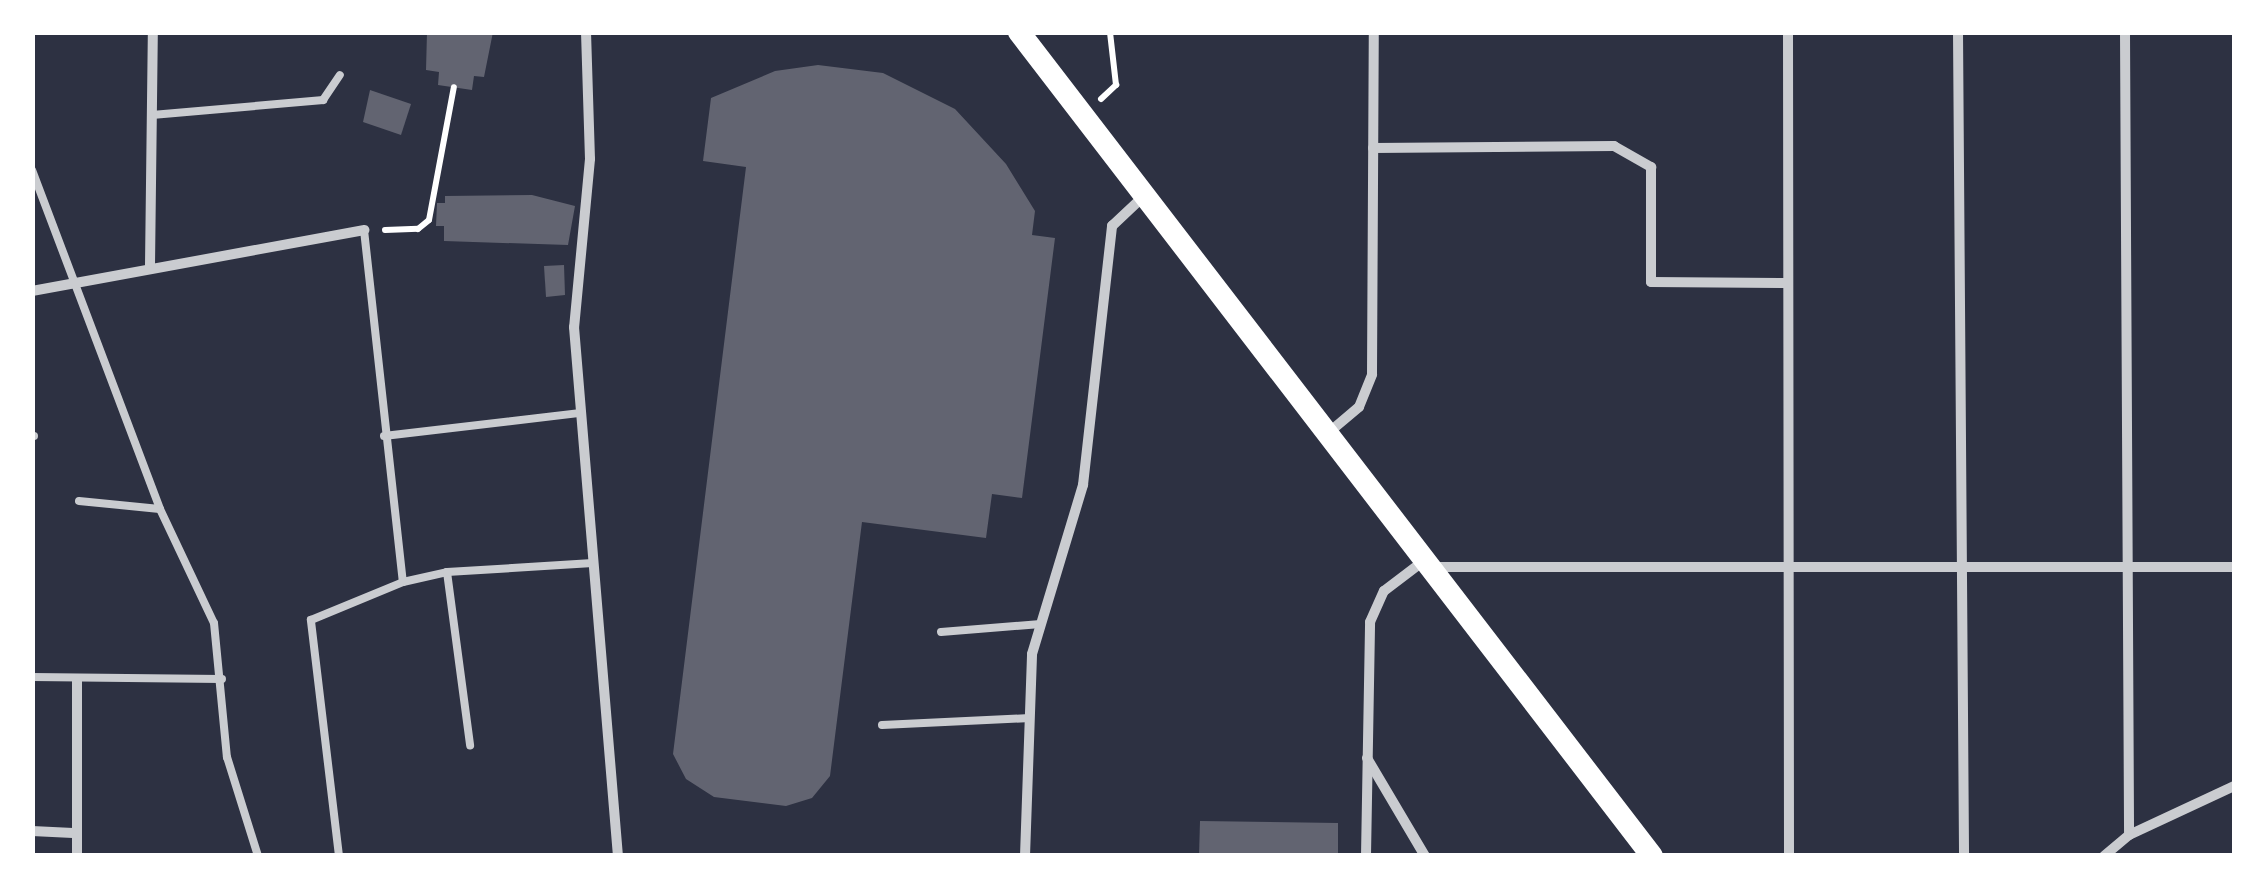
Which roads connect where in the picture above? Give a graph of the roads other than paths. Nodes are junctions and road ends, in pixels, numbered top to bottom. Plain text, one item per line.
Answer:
1 (153, 32) edge
2 (586, 32) edge
3 (1019, 32) edge
4 (1374, 32) edge
5 (1788, 32) edge
6 (1958, 32) edge
7 (2125, 32) edge
8 (340, 75) dead end
9 (152, 116) junction
10 (1373, 148) junction
11 (32, 170) edge
12 (1145, 195) junction
13 (364, 230) joint
14 (150, 264) junction
15 (71, 282) junction
16 (1788, 283) junction
17 (32, 291) edge
18 (581, 413) junction
19 (1327, 434) junction
20 (384, 436) junction
21 (79, 501) dead end
22 (160, 509) junction
23 (592, 563) junction
24 (1424, 564) junction
25 (1788, 566) junction
26 (1964, 566) junction
27 (2234, 567) edge
28 (2128, 568) junction
29 (447, 572) junction
30 (403, 582) junction
31 (1041, 624) junction
32 (940, 632) dead end
33 (32, 678) edge
34 (222, 679) junction
35 (78, 681) junction
36 (1030, 718) junction
37 (882, 725) dead end
38 (470, 746) dead end
39 (1366, 757) junction
40 (2234, 786) edge
41 (32, 831) edge
42 (73, 832) junction
43 (2129, 835) junction
44 (77, 856) edge
45 (258, 856) edge
46 (339, 856) edge
47 (618, 856) edge
48 (1025, 856) edge
49 (1366, 856) edge
50 (1426, 856) edge
51 (1652, 856) edge
52 (1789, 856) edge
53 (1964, 856) edge
54 (2104, 856) edge

1 - 9 street
2 - 18 street
3 - 12 main road
4 - 10 street
5 - 16 street
6 - 26 street
7 - 28 street
8 - 9 lane
9 - 14 street
10 - 16 street
10 - 19 street
11 - 15 lane
12 - 19 main road
12 - 31 street
13 - 14 street
13 - 20 lane
14 - 15 street
15 - 17 street
15 - 22 lane
16 - 25 street
18 - 20 lane
18 - 23 street
19 - 24 main road
20 - 30 lane
21 - 22 lane
22 - 34 lane
23 - 29 lane
23 - 47 street
24 - 25 street
24 - 39 street
24 - 51 main road
25 - 26 street
25 - 52 street
26 - 28 street
26 - 53 street
27 - 28 street
28 - 43 street
29 - 30 lane
29 - 38 lane
30 - 46 lane
31 - 32 lane
31 - 36 street
33 - 35 lane
34 - 35 lane
34 - 45 lane
35 - 42 street
36 - 37 lane
36 - 48 street
39 - 49 street
39 - 50 street
40 - 43 street
41 - 42 street
42 - 44 street
43 - 54 street

